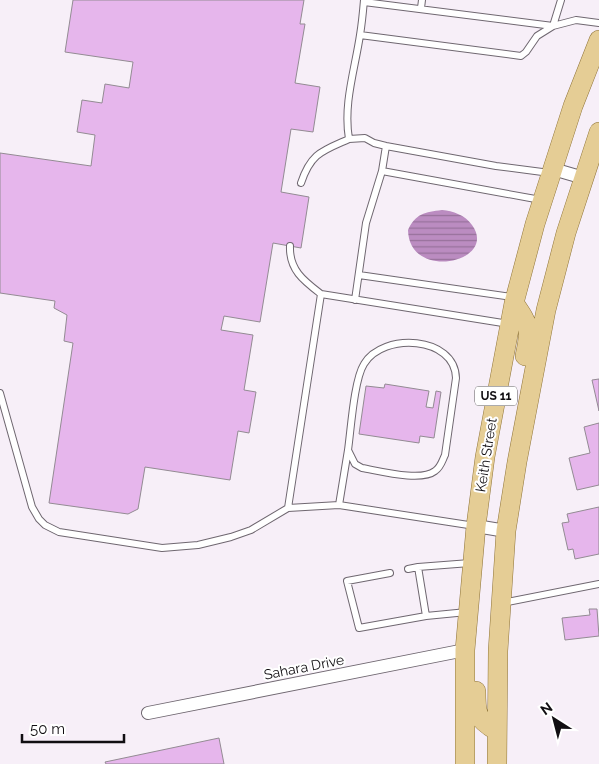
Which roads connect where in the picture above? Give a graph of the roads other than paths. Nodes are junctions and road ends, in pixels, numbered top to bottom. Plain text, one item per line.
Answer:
1 (422, 0) edge
2 (561, 0) edge
3 (364, 1) edge
4 (421, 8) junction
5 (599, 23) edge
6 (553, 26) junction
7 (360, 35) junction
8 (599, 40) edge
9 (599, 132) edge
10 (349, 139) junction
11 (386, 146) junction
12 (382, 171) junction
13 (552, 171) junction
14 (584, 178) junction
15 (301, 183) dead end
16 (543, 200) junction
17 (290, 246) dead end
18 (359, 275) junction
19 (321, 294) junction
20 (356, 300) junction
21 (515, 301) junction
22 (510, 324) junction
23 (0, 393) edge
24 (523, 431) junction
25 (348, 450) junction
26 (339, 505) junction
27 (288, 508) junction
28 (476, 526) junction
29 (506, 531) junction
30 (473, 562) junction
31 (418, 567) junction
32 (408, 569) dead end
33 (390, 573) dead end
34 (599, 584) edge
35 (501, 603) junction
36 (468, 615) junction
37 (426, 616) junction
38 (465, 650) junction
39 (148, 713) dead end
40 (498, 731) junction
41 (465, 764) edge
42 (497, 764) edge

1 - 4 lane
2 - 6 lane
3 - 4 lane
3 - 7 lane
4 - 6 lane
5 - 6 lane
6 - 7 lane
7 - 10 lane
8 - 13 main road, Keith Street / US 11
9 - 14 main road, US 11
10 - 11 lane
10 - 15 lane
11 - 12 lane
11 - 13 lane
12 - 16 lane
12 - 18 lane
13 - 14 street
13 - 16 main road, Keith Street / US 11
14 - 24 main road, US 11
16 - 21 main road, Keith Street / US 11
17 - 19 lane
18 - 20 lane
18 - 21 lane
19 - 20 lane
19 - 27 lane
20 - 22 lane
21 - 22 main road, Keith Street / US 11
21 - 24 main road
22 - 28 main road, Keith Street / US 11
23 - 27 lane
24 - 29 main road, US 11
25 - 25 lane
25 - 26 lane
26 - 27 lane
26 - 28 lane
28 - 29 street
28 - 30 main road, Keith Street / US 11
29 - 35 main road, US 11
30 - 31 lane
30 - 36 main road, Keith Street / US 11
31 - 32 lane
31 - 37 lane
33 - 37 lane
34 - 35 lane
35 - 40 main road, US 11
36 - 37 lane
36 - 38 main road, Keith Street / US 11
36 - 40 main road
38 - 39 street, Sahara Drive
38 - 41 main road, Keith Street / US 11
40 - 42 main road, US 11

